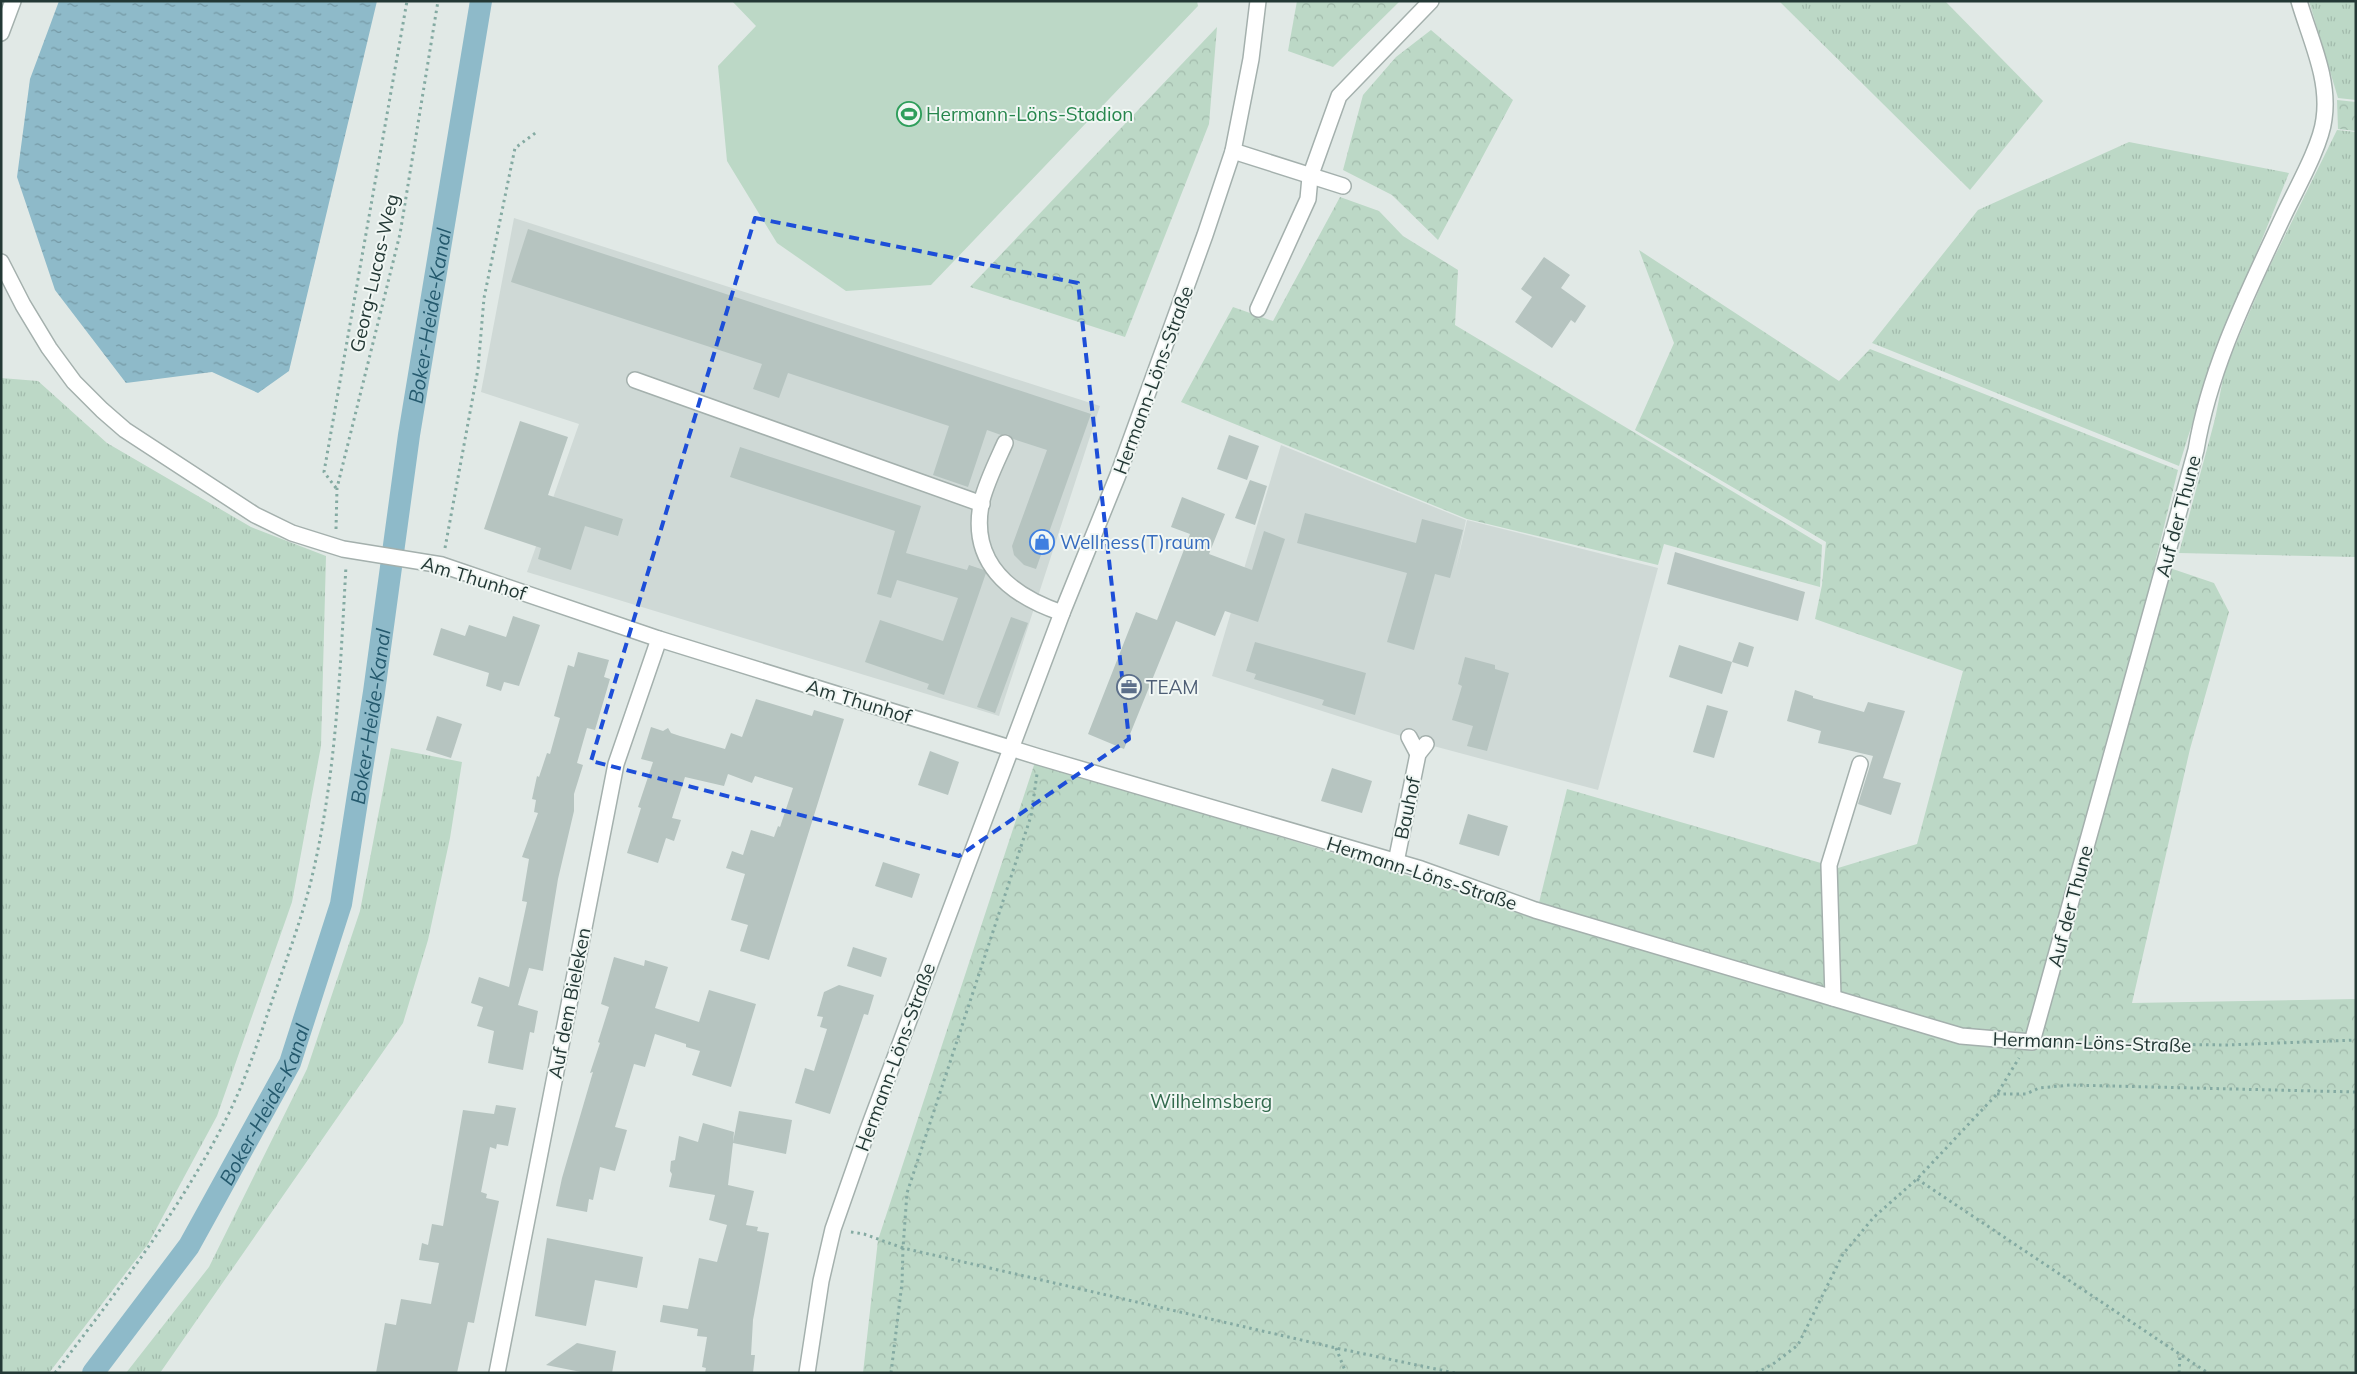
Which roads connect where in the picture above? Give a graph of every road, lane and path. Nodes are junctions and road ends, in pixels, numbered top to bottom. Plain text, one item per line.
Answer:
1 (13, 1) edge
2 (408, 1) edge
3 (438, 1) edge
4 (1258, 1) edge
5 (1431, 1) edge
6 (2297, 4) edge
7 (1, 33) edge
8 (538, 131) dead end
9 (1233, 151) junction
10 (1310, 177) junction
11 (1342, 186) dead end
12 (1, 262) edge
13 (1258, 308) dead end
14 (635, 380) dead end
15 (1005, 443) dead end
16 (337, 488) junction
17 (982, 504) junction
18 (343, 549) junction
19 (438, 564) junction
20 (1062, 613) junction
21 (659, 638) junction
22 (1409, 737) dead end
23 (1012, 749) junction
24 (1039, 758) junction
25 (1860, 764) dead end
26 (1396, 862) junction
27 (1833, 998) junction
28 (2356, 1040) edge
29 (2026, 1042) junction
30 (2356, 1092) edge
31 (1997, 1094) junction
32 (1916, 1179) junction
33 (833, 1229) junction
34 (903, 1248) junction
35 (1336, 1348) junction
36 (2180, 1354) junction
37 (55, 1373) edge
38 (497, 1373) edge
39 (807, 1373) edge
40 (891, 1373) edge
41 (1346, 1373) edge
42 (1455, 1373) edge
43 (1756, 1373) edge
44 (2179, 1373) edge
45 (2208, 1373) edge

1 - 7 street
2 - 16 path
3 - 16 path, Georg-Lucas-Weg
4 - 9 street, Hermann-Löns-Straße
5 - 10 street
6 - 29 street, Auf der Thune
8 - 19 path
9 - 10 street
9 - 20 street, Hermann-Löns-Straße
10 - 11 street
10 - 13 street
12 - 18 street, Am Thunhof
14 - 17 street
15 - 17 street
16 - 18 path, Georg-Lucas-Weg
17 - 20 street
18 - 19 street, Am Thunhof
18 - 37 path, Georg-Lucas-Weg
19 - 21 street, Am Thunhof
20 - 23 street, Hermann-Löns-Straße
21 - 23 street, Am Thunhof
21 - 38 street, Auf dem Bieleken
22 - 26 street, Bauhof
23 - 24 street, Hermann-Löns-Straße
23 - 33 street, Hermann-Löns-Straße
24 - 26 street, Hermann-Löns-Straße
24 - 34 path
25 - 27 street
26 - 27 street, Hermann-Löns-Straße
27 - 29 street, Hermann-Löns-Straße
28 - 29 path, Hermann-Löns-Straße
29 - 31 path
30 - 31 path
31 - 32 path
32 - 36 path
32 - 43 path
33 - 34 path
33 - 39 street, Hermann-Löns-Straße
34 - 35 path
34 - 40 path
35 - 41 path
35 - 42 path
36 - 44 path
36 - 45 path

